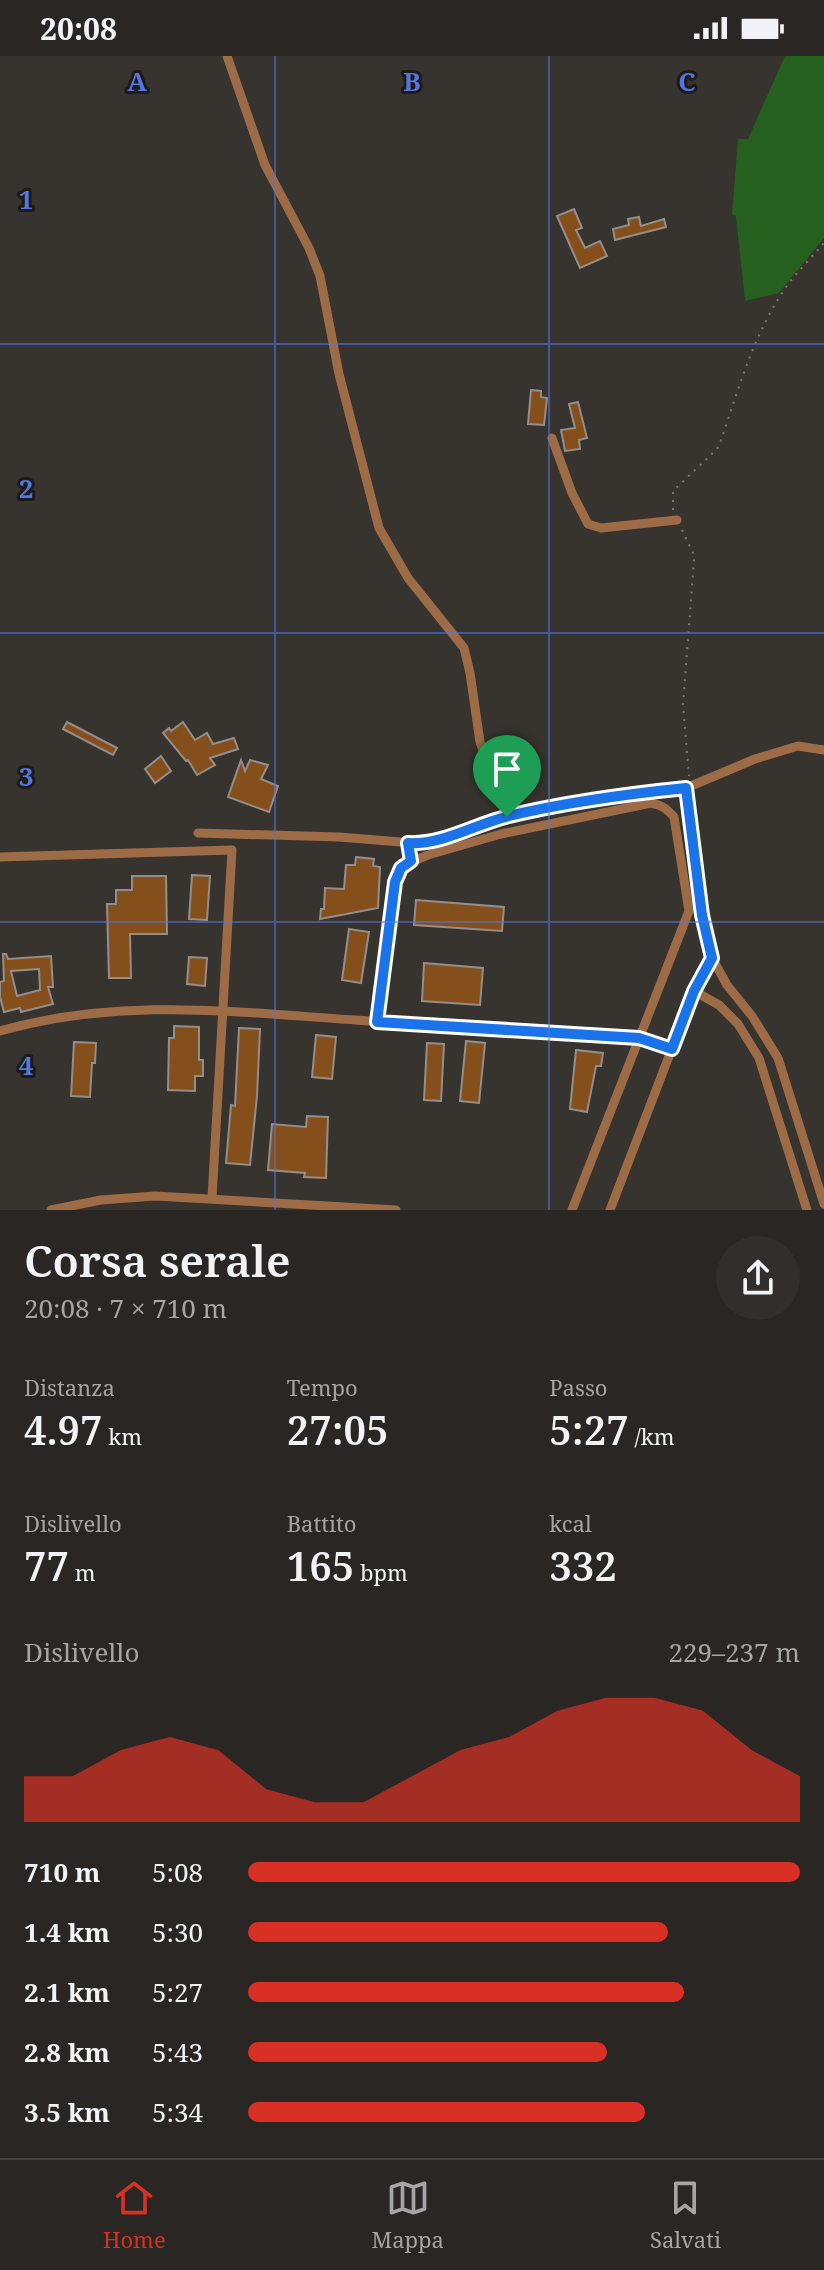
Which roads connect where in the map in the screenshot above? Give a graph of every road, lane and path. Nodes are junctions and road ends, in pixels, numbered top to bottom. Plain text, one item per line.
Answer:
1 (227, 56) edge
2 (824, 243) edge
3 (552, 438) dead end
4 (677, 520) junction
5 (824, 750) edge
6 (686, 788) junction
7 (507, 817) junction
8 (198, 833) dead end
9 (408, 843) junction
10 (0, 857) edge
11 (411, 861) junction
12 (712, 958) junction
13 (694, 991) junction
14 (223, 1011) junction
15 (377, 1022) junction
16 (0, 1031) edge
17 (639, 1038) junction
18 (672, 1049) junction
19 (616, 1192) junction
20 (212, 1198) junction
21 (824, 1204) edge
22 (51, 1210) edge
23 (396, 1210) edge
24 (572, 1210) edge
25 (603, 1210) edge
26 (612, 1210) edge
27 (807, 1210) edge

1 - 7 street
2 - 4 path
3 - 4 street
4 - 6 path
5 - 6 street
6 - 7 street
6 - 12 street
7 - 9 street
8 - 9 street
9 - 11 street
10 - 14 street
11 - 15 street
11 - 17 street
12 - 13 street
12 - 21 street
13 - 18 street
13 - 27 street
14 - 15 street
14 - 16 street
14 - 20 street
15 - 17 street
17 - 18 street
17 - 24 street
18 - 19 street
19 - 25 street
19 - 26 street
20 - 22 street
20 - 23 street

